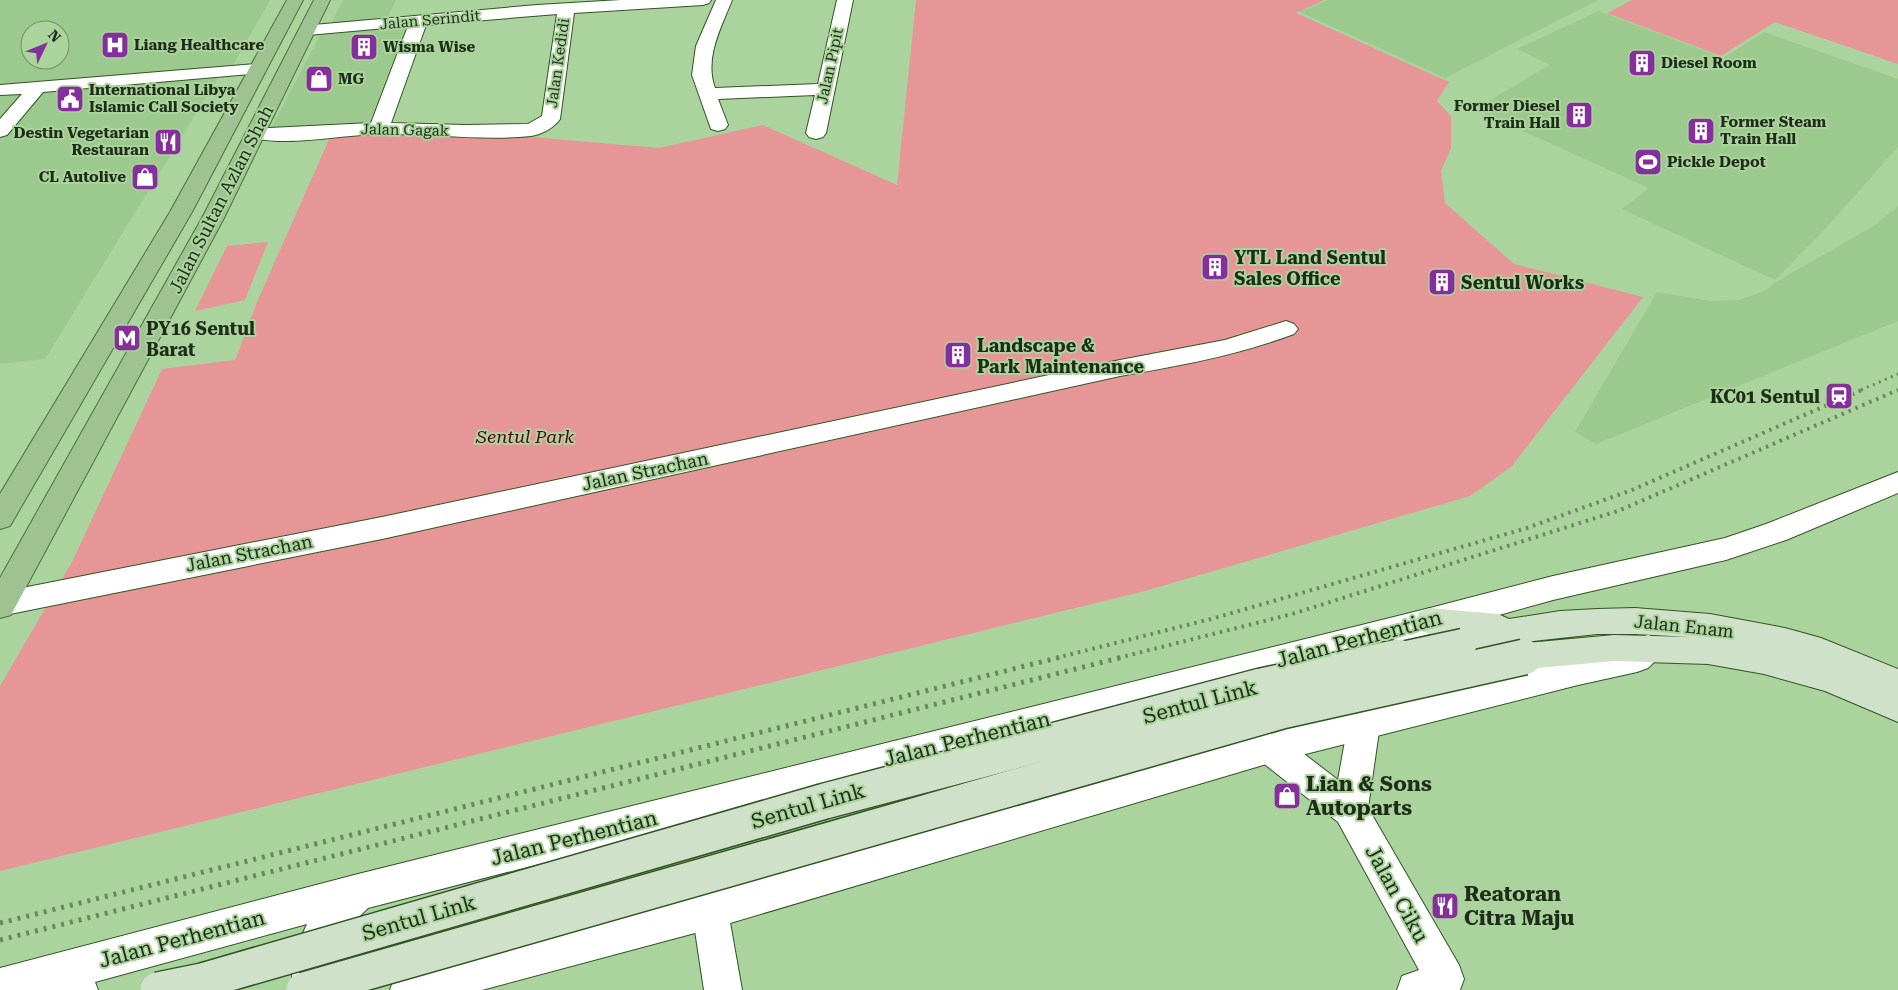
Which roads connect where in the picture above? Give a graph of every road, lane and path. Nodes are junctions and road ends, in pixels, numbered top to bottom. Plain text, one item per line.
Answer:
1 (295, 0) edge
2 (314, 0) edge
3 (322, 0) edge
4 (703, 0) edge
5 (724, 0) edge
6 (845, 0) edge
7 (607, 3) edge
8 (465, 8) edge
9 (566, 8) junction
10 (419, 20) junction
11 (308, 30) junction
12 (257, 69) junction
13 (37, 88) junction
14 (825, 89) junction
15 (0, 90) edge
16 (709, 94) junction
17 (551, 119) joint
18 (718, 125) dead end
19 (379, 128) junction
20 (0, 131) edge
21 (256, 133) junction
22 (816, 133) dead end
23 (1286, 329) dead end
24 (1898, 482) edge
25 (0, 518) edge
26 (1, 605) edge
27 (1430, 621) junction
28 (1525, 642) junction
29 (1463, 643) joint
30 (1648, 648) junction
31 (1898, 683) edge
32 (1898, 708) edge
33 (1364, 724) junction
34 (1270, 748) junction
35 (1350, 810) junction
36 (359, 892) junction
37 (710, 911) junction
38 (71, 981) edge
39 (1430, 985) edge
40 (0, 987) edge
41 (158, 990) edge
42 (304, 990) edge
43 (316, 990) edge
44 (409, 990) edge
45 (723, 990) edge

1 - 12 main road, Jalan Sultan Azlan Shah
2 - 12 main road
3 - 11 main road, Jalan Sultan Azlan Shah
4 - 7 street, Jalan Serindit
5 - 16 street
6 - 14 street, Jalan Pipit
7 - 9 street, Jalan Serindit
8 - 9 street, Jalan Serindit
8 - 10 street, Jalan Serindit
9 - 17 street, Jalan Kedidi
10 - 11 street, Jalan Serindit
10 - 19 street
11 - 21 main road, Jalan Sultan Azlan Shah
12 - 13 street
12 - 25 main road, Jalan Sultan Azlan Shah
13 - 15 street
13 - 20 street
14 - 16 street
14 - 22 street, Jalan Pipit
16 - 18 street
17 - 19 street, Jalan Gagak
19 - 21 street, Jalan Gagak
21 - 26 main road, Jalan Sultan Azlan Shah
23 - 26 street, Jalan Strachan
24 - 27 street, Jalan Perhentian
27 - 28 main road
27 - 36 street, Jalan Perhentian
28 - 29 main road, Jalan Enam
28 - 30 main road, Jalan Enam
28 - 31 main road, Jalan Enam
28 - 42 main road, Sentul Link, bridge
29 - 41 main road, Sentul Link, bridge
30 - 32 main road, Jalan Enam
30 - 33 street
33 - 34 street
33 - 35 street
34 - 35 street, Jalan Ciku
34 - 37 street
35 - 39 street, Jalan Ciku
36 - 38 street, Jalan Perhentian
36 - 43 street
37 - 44 street
37 - 45 street
38 - 40 street, Jalan Perhentian

